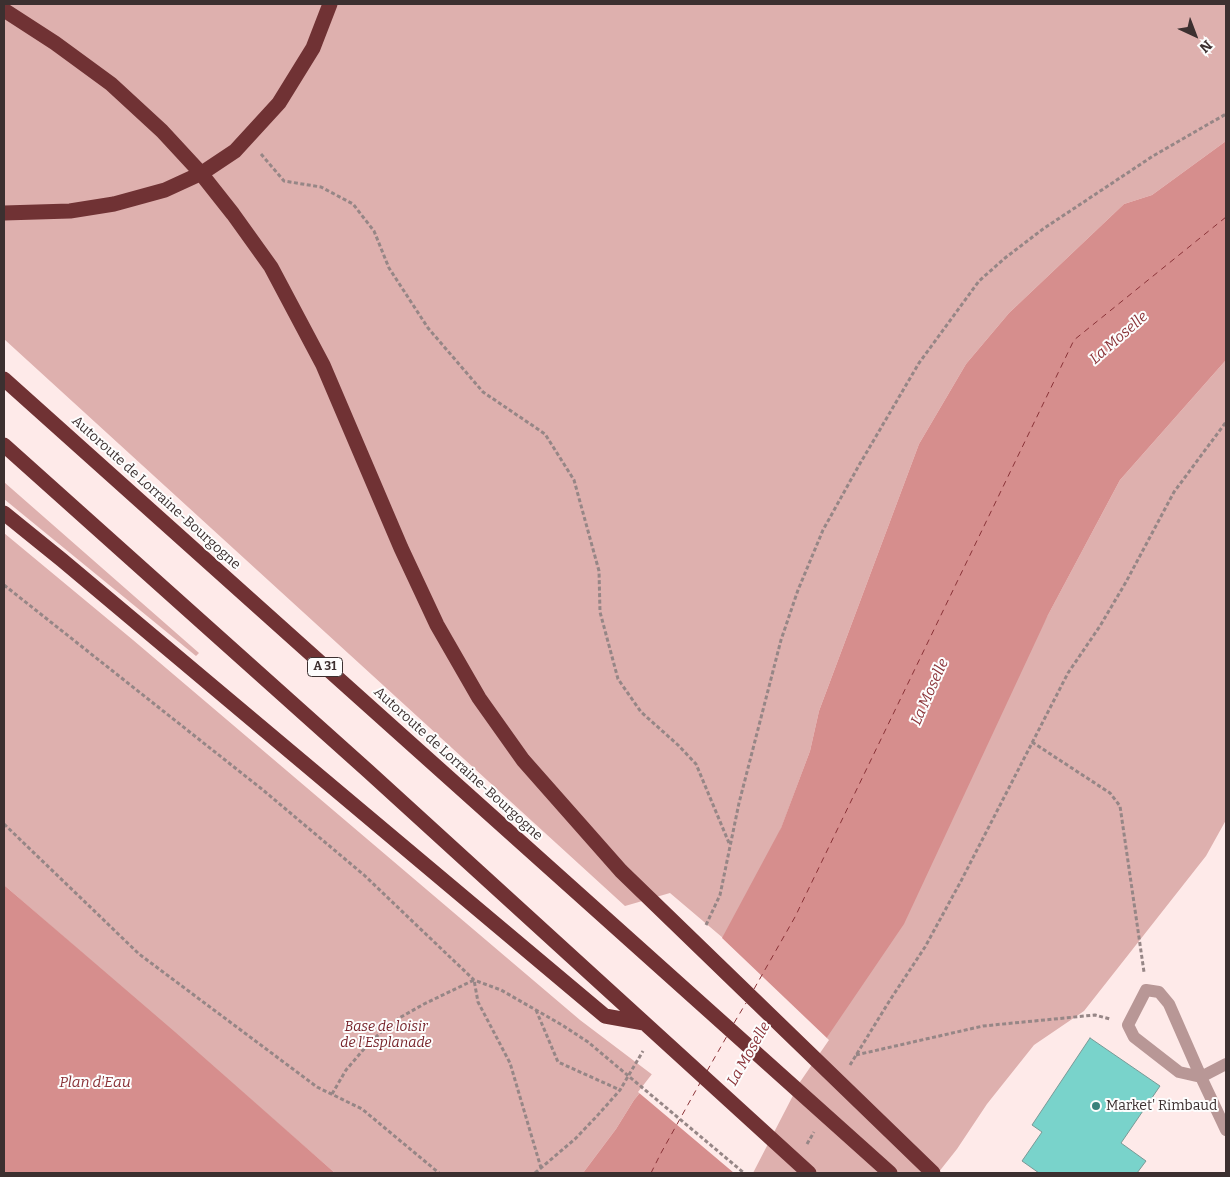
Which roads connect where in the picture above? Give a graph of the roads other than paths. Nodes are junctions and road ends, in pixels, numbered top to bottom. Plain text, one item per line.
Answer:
1 (330, 4) edge
2 (4, 10) edge
3 (4, 213) edge
4 (4, 379) edge
5 (4, 445) edge
6 (4, 513) edge
7 (644, 1022) junction
8 (1226, 1064) edge
9 (1201, 1077) junction
10 (1226, 1130) edge
11 (807, 1172) edge
12 (890, 1173) edge
13 (933, 1173) edge

1 - 3 highway
2 - 13 highway
4 - 12 highway, Autoroute de Lorraine-Bourgogne / A 31
5 - 7 highway
6 - 7 highway
7 - 11 highway
8 - 9 lane
9 - 9 lane
9 - 10 lane

